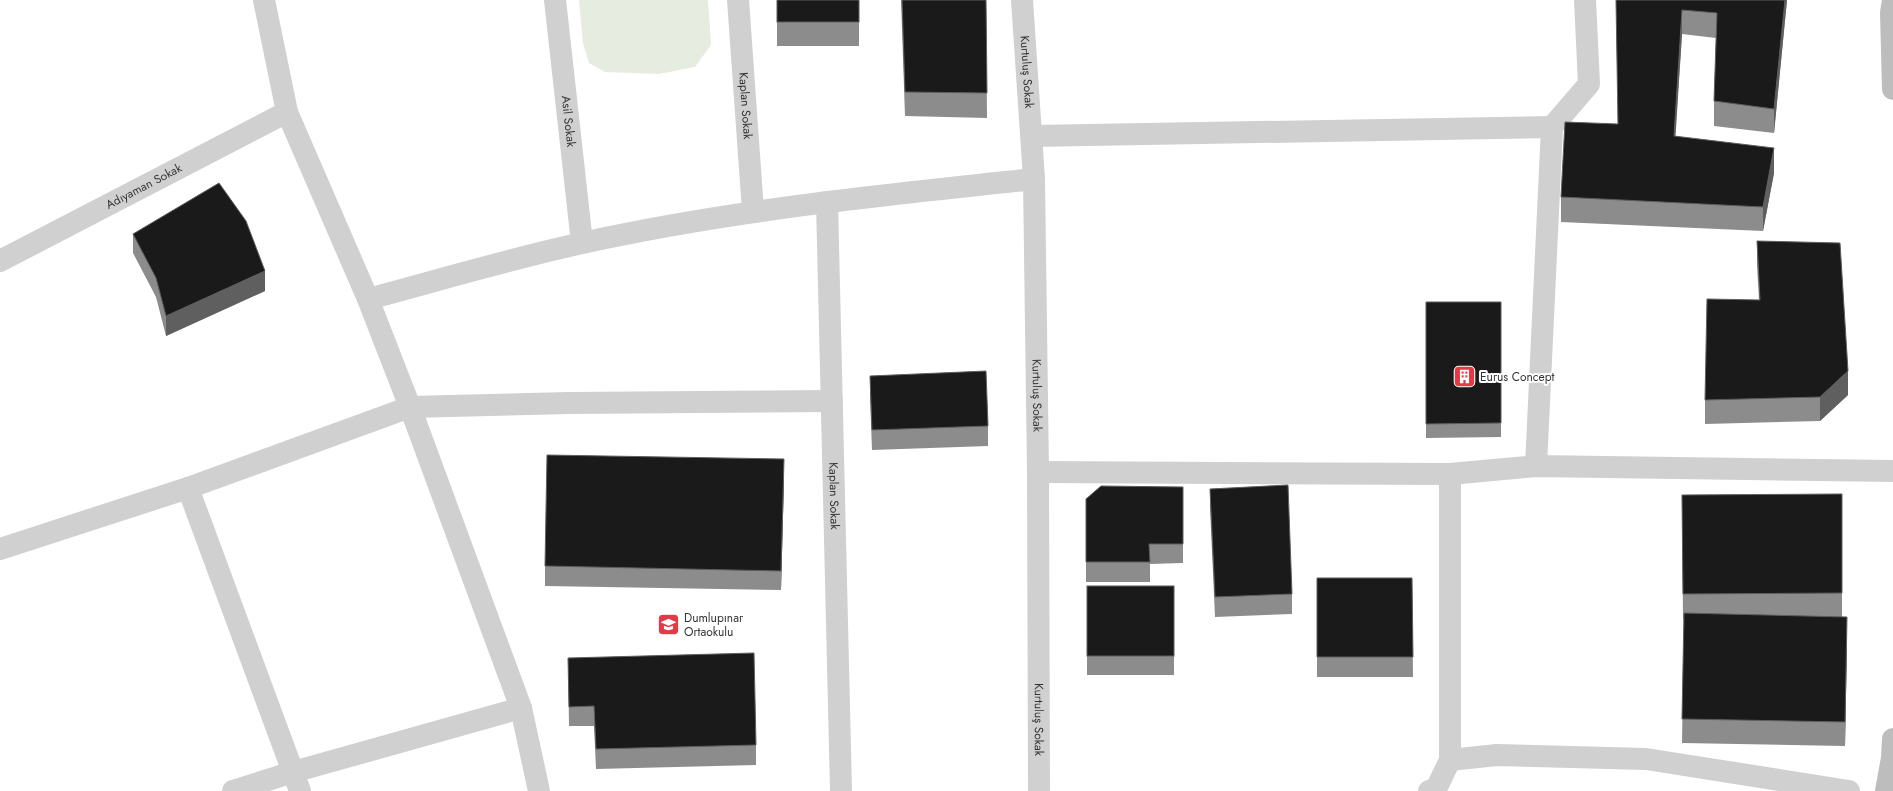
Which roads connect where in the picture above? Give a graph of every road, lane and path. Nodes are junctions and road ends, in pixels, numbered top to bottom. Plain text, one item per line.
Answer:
1 (264, 0) edge
2 (555, 0) edge
3 (738, 0) edge
4 (1022, 0) edge
5 (1585, 0) edge
6 (1890, 4) edge
7 (1893, 89) edge
8 (287, 112) junction
9 (1552, 127) junction
10 (1032, 136) junction
11 (1034, 179) junction
12 (827, 202) junction
13 (753, 212) junction
14 (582, 243) junction
15 (0, 261) edge
16 (368, 299) junction
17 (832, 401) junction
18 (410, 407) junction
19 (1536, 466) junction
20 (1893, 471) edge
21 (1038, 472) junction
22 (1450, 474) junction
23 (188, 488) junction
24 (0, 549) edge
25 (521, 708) junction
26 (1893, 738) edge
27 (1450, 760) junction
28 (297, 781) edge
29 (233, 791) edge
30 (539, 791) edge
31 (841, 791) edge
32 (1039, 791) edge
33 (1429, 791) edge
34 (1849, 791) edge
35 (1886, 791) edge

1 - 8 street
2 - 14 street, Asil Sokak
3 - 13 street, Kaplan Sokak
4 - 10 street, Kurtuluş Sokak
5 - 9 street
6 - 7 main road
8 - 15 street, Adıyaman Sokak
8 - 16 street
9 - 10 street
9 - 19 street
10 - 11 street, Kurtuluş Sokak
11 - 12 street
11 - 21 street, Kurtuluş Sokak
12 - 13 street
12 - 17 street, Kaplan Sokak
13 - 14 street
14 - 16 street
16 - 18 street
17 - 18 street
17 - 31 street, Kaplan Sokak
18 - 23 street
18 - 25 street
19 - 20 street
19 - 22 street
21 - 22 street
21 - 32 street, Kurtuluş Sokak
22 - 27 street
23 - 24 street
23 - 28 street
25 - 28 street
25 - 30 street
26 - 35 main road
27 - 33 street
27 - 34 street
28 - 29 street

